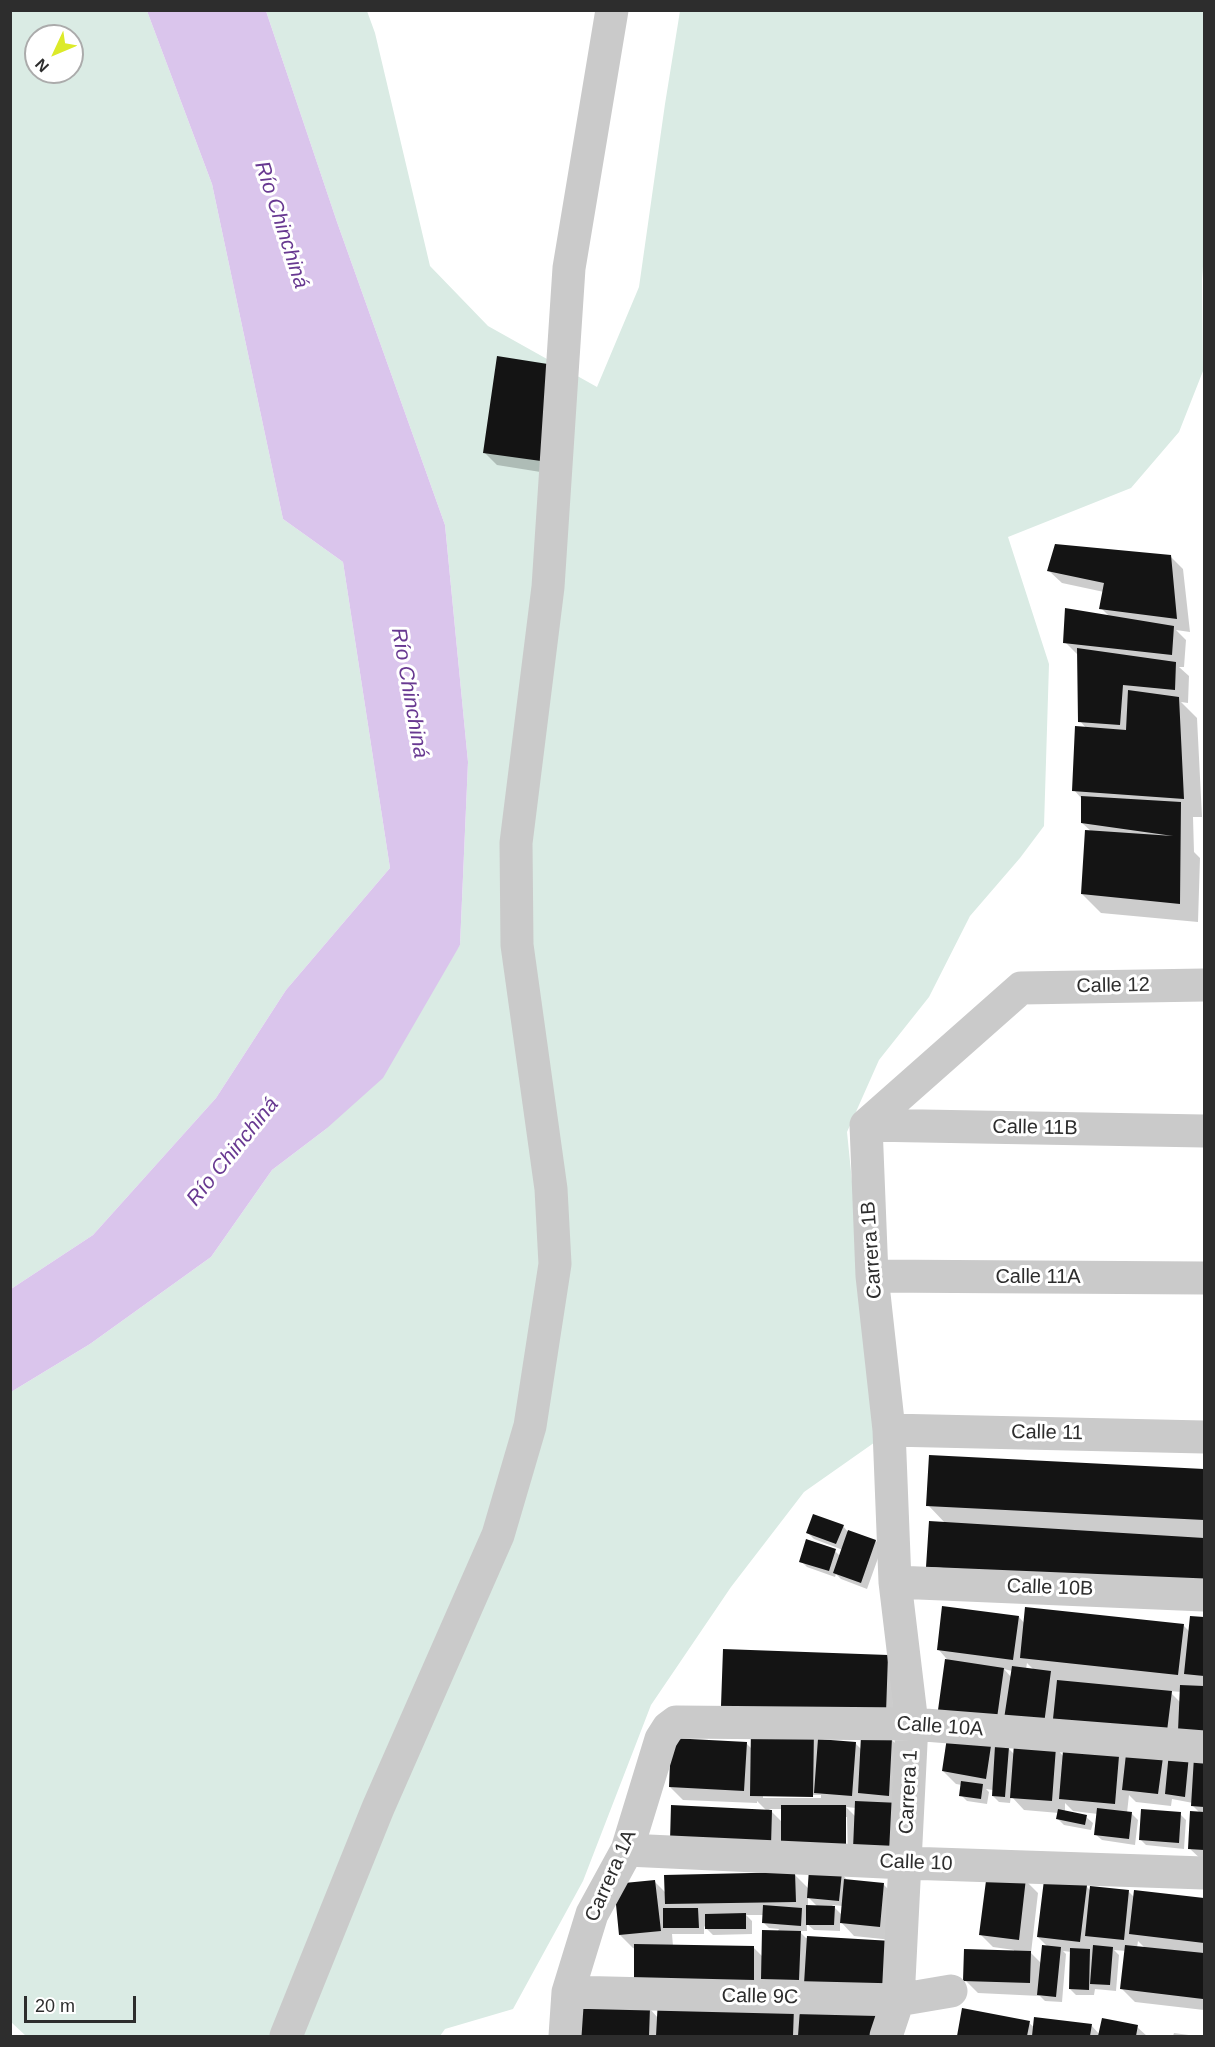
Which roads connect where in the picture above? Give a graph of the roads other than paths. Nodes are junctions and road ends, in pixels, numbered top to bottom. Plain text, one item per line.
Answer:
1 (612, 10) edge
2 (1204, 985) edge
3 (866, 1125) junction
4 (1204, 1131) edge
5 (872, 1276) junction
6 (1204, 1278) edge
7 (889, 1430) junction
8 (1204, 1437) edge
9 (896, 1582) junction
10 (1204, 1595) edge
11 (676, 1722) joint
12 (912, 1724) junction
13 (1204, 1747) edge
14 (627, 1850) junction
15 (906, 1863) junction
16 (1204, 1873) edge
17 (951, 1991) dead end
18 (568, 1992) junction
19 (898, 2000) junction
20 (286, 2037) edge
21 (565, 2037) edge
22 (886, 2037) edge

1 - 20 street
2 - 3 street, Calle 12
3 - 4 street, Calle 11B
3 - 5 street, Carrera 1B
5 - 6 street, Calle 11A
5 - 7 street, Carrera 1B
7 - 8 street, Calle 11
7 - 9 street, Carrera 1B
9 - 10 street, Calle 10B
9 - 12 street, Carrera 1
11 - 12 street, Calle 10A
11 - 14 street, Carrera 1A
12 - 13 street, Calle 10A
12 - 15 street, Carrera 1
14 - 15 street, Calle 10
14 - 18 street, Carrera 1A
15 - 16 street, Calle 10
15 - 19 street, Carrera 1
17 - 19 street, Calle 9C
18 - 19 street, Calle 9C
18 - 21 street, Carrera 1A
19 - 22 street, Carrera 1

